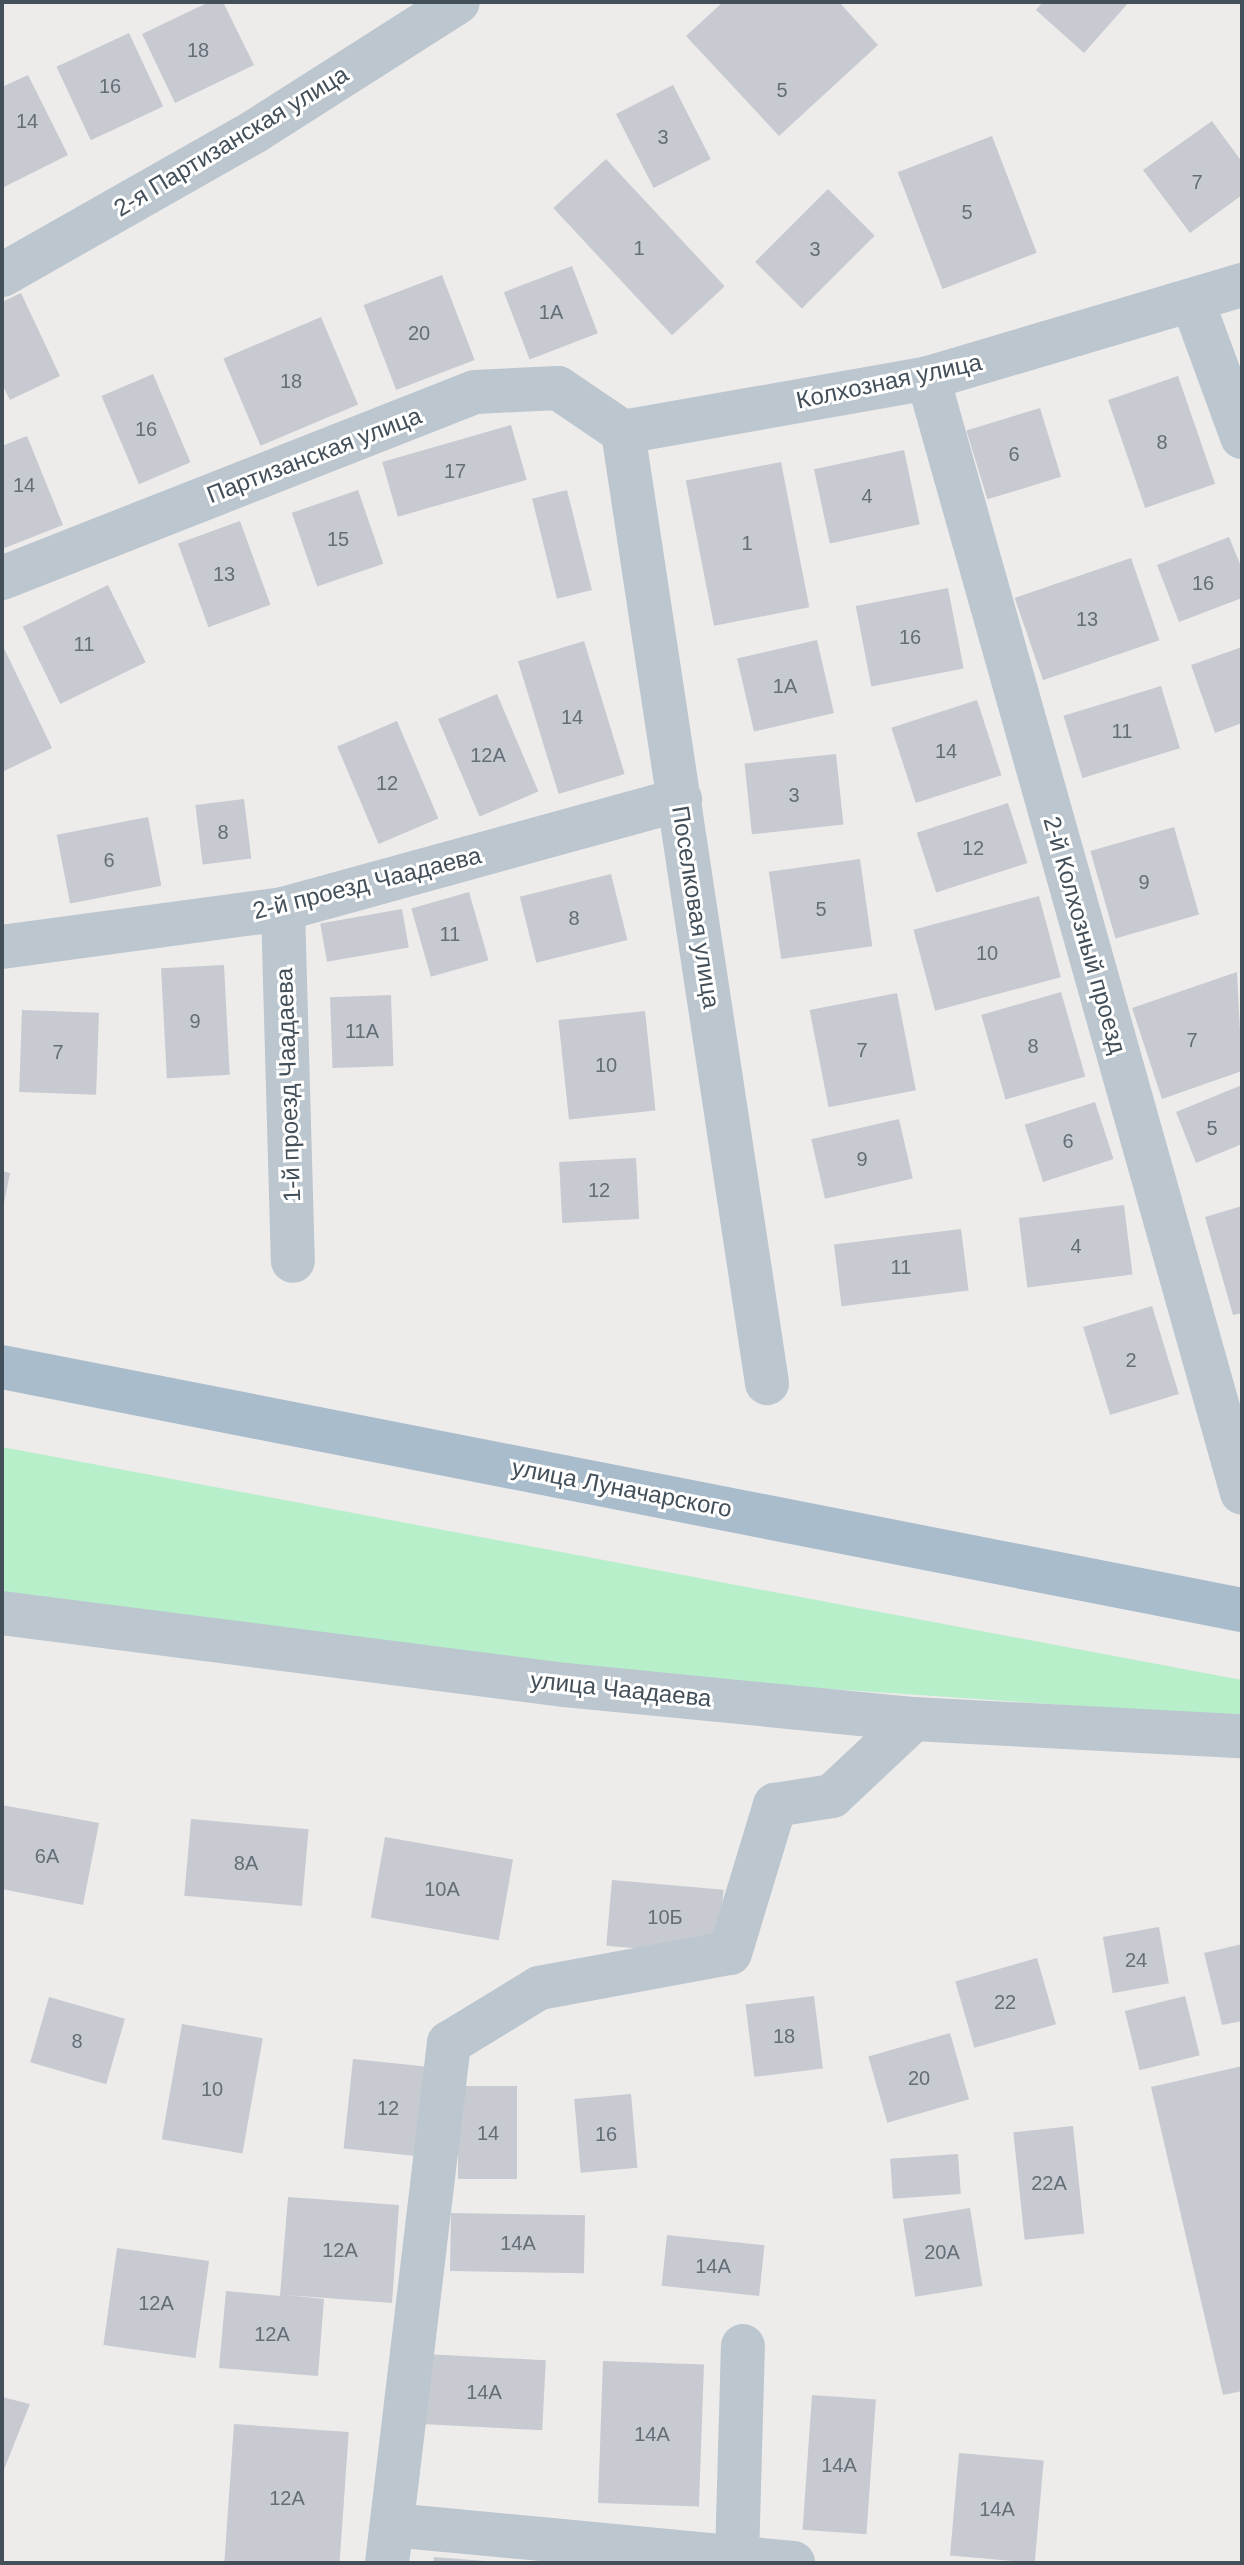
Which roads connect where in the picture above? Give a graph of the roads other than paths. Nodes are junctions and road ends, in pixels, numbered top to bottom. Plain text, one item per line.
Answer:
1 (458, 2) edge
2 (2, 275) edge
3 (1242, 285) edge
4 (1192, 300) junction
5 (928, 378) junction
6 (623, 432) junction
7 (1242, 437) edge
8 (2, 578) edge
9 (680, 800) junction
10 (283, 909) junction
11 (2, 947) edge
12 (293, 1261) dead end
13 (2, 1367) edge
14 (767, 1383) dead end
15 (1242, 1493) edge
16 (1242, 1610) edge
17 (2, 1613) edge
18 (914, 1719) junction
19 (1242, 1736) edge
20 (743, 2346) dead end
21 (389, 2544) edge
22 (737, 2558) junction
23 (793, 2563) edge

1 - 2 street, 2-я Партизанская улица
3 - 4 street, Колхозная улица
4 - 5 street, Колхозная улица
4 - 7 street
5 - 6 street, Колхозная улица
5 - 15 street, 2-й Колхозный проезд
6 - 8 street, Партизанская улица
6 - 9 street, Поселковая улица
9 - 10 street, 2-й проезд Чаадаева
9 - 14 street, Поселковая улица
10 - 11 street, 2-й проезд Чаадаева
10 - 12 street, 1-й проезд Чаадаева
13 - 16 main road, улица Луначарского
17 - 18 street, улица Чаадаева
18 - 19 street, улица Чаадаева
18 - 21 street
20 - 22 street
21 - 22 street
22 - 23 street

